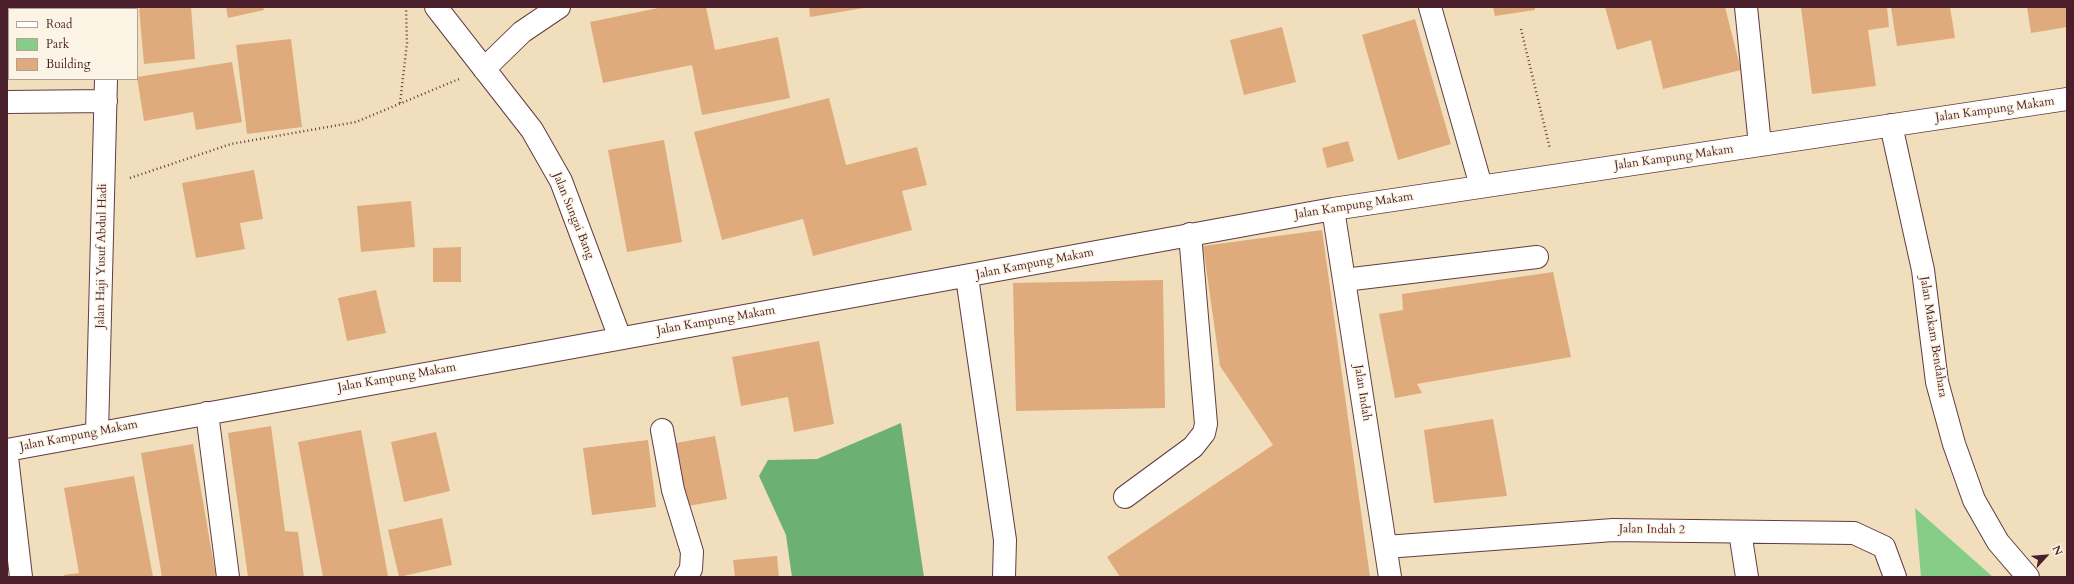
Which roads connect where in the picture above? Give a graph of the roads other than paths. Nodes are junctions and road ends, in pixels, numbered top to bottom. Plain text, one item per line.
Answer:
1 (436, 7) edge
2 (560, 7) edge
3 (1430, 7) edge
4 (1746, 7) edge
5 (484, 69) junction
6 (106, 80) edge
7 (2067, 99) edge
8 (106, 100) junction
9 (7, 102) edge
10 (1891, 125) junction
11 (1760, 145) junction
12 (1482, 186) junction
13 (1333, 209) junction
14 (1190, 234) junction
15 (1537, 257) dead end
16 (967, 277) junction
17 (1344, 280) junction
18 (620, 338) junction
19 (207, 413) junction
20 (662, 430) dead end
21 (97, 433) junction
22 (7, 450) edge
23 (7, 457) edge
24 (1125, 497) dead end
25 (1740, 532) junction
26 (1386, 547) junction
27 (21, 577) edge
28 (228, 577) edge
29 (686, 577) edge
30 (1004, 577) edge
31 (1390, 577) edge
32 (1746, 577) edge
33 (1895, 577) edge
34 (2028, 577) edge

1 - 5 street, Jalan Sungai Bang
2 - 5 street
3 - 12 street
4 - 11 street
5 - 18 street, Jalan Sungai Bang
6 - 8 street, Jalan Haji Yusuf Abdul Hadi
7 - 10 street, Jalan Kampung Makam
8 - 9 street
8 - 21 street, Jalan Haji Yusuf Abdul Hadi
10 - 11 street, Jalan Kampung Makam
10 - 34 street, Jalan Makam Bendahara
11 - 12 street, Jalan Kampung Makam
12 - 13 street, Jalan Kampung Makam
13 - 14 street, Jalan Kampung Makam
13 - 17 street, Jalan Indah
14 - 16 street, Jalan Kampung Makam
14 - 24 street
15 - 17 street
16 - 18 street, Jalan Kampung Makam
16 - 30 street
17 - 26 street, Jalan Indah
18 - 19 street, Jalan Kampung Makam
19 - 21 street, Jalan Kampung Makam
19 - 28 street
20 - 29 street
21 - 22 street, Jalan Kampung Makam
23 - 27 street
25 - 26 street, Jalan Indah 2
25 - 32 street
25 - 33 street, Jalan Indah 2
26 - 31 street, Jalan Indah

